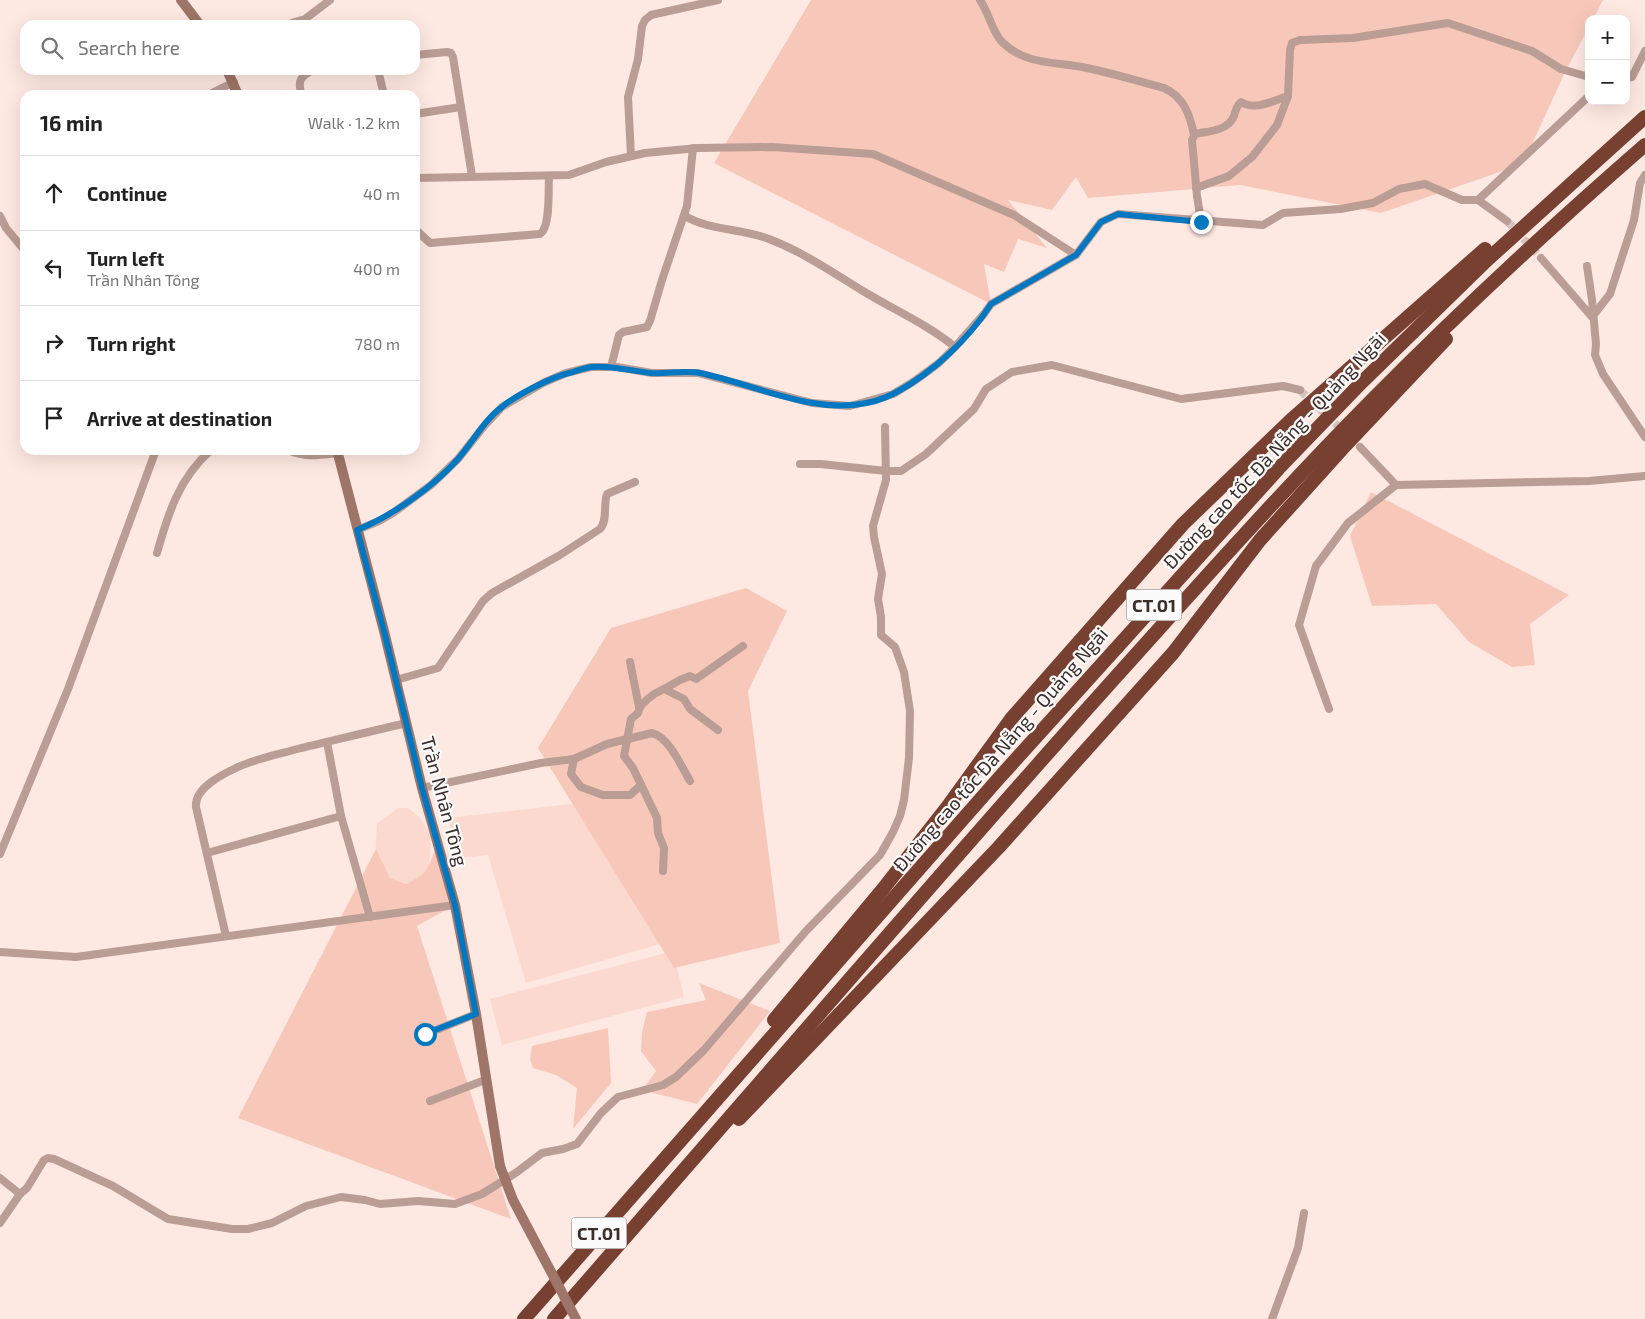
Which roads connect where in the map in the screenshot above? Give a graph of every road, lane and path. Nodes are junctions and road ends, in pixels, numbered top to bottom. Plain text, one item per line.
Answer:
1 (182, 0) edge
2 (330, 0) edge
3 (718, 0) edge
4 (980, 0) edge
5 (196, 20) edge
6 (302, 20) edge
7 (1645, 51) edge
8 (420, 54) edge
9 (230, 75) edge
10 (304, 75) edge
11 (379, 75) edge
12 (1585, 76) edge
13 (1630, 77) edge
14 (234, 82) junction
15 (218, 90) edge
16 (236, 90) edge
17 (300, 90) edge
18 (383, 90) edge
19 (1288, 96) junction
20 (1585, 100) edge
21 (461, 107) junction
22 (420, 113) edge
23 (1644, 118) edge
24 (1194, 135) junction
25 (1645, 145) edge
26 (693, 148) junction
27 (631, 156) junction
28 (1645, 175) edge
29 (472, 176) junction
30 (549, 176) junction
31 (420, 178) edge
32 (1196, 188) junction
33 (1478, 200) junction
34 (0, 216) edge
35 (685, 216) junction
36 (1507, 221) tunnel mouth
37 (1201, 222) junction
38 (1549, 229) junction
39 (420, 234) edge
40 (20, 245) edge
41 (1076, 255) junction
42 (1541, 258) tunnel mouth
43 (1587, 266) dead end
44 (1592, 317) junction
45 (955, 347) junction
46 (611, 367) junction
47 (1300, 390) tunnel mouth
48 (885, 427) dead end
49 (1645, 436) edge
50 (1360, 447) dead end
51 (154, 455) edge
52 (206, 455) edge
53 (303, 455) edge
54 (324, 455) edge
55 (338, 455) edge
56 (800, 464) dead end
57 (886, 471) junction
58 (1645, 476) edge
59 (635, 482) dead end
60 (1396, 485) junction
61 (357, 530) junction
62 (157, 553) dead end
63 (743, 646) dead end
64 (630, 662) dead end
65 (396, 680) junction
66 (664, 689) junction
67 (640, 708) junction
68 (1330, 709) dead end
69 (406, 723) junction
70 (718, 730) dead end
71 (627, 740) junction
72 (327, 742) junction
73 (574, 759) junction
74 (690, 781) dead end
75 (641, 785) junction
76 (422, 788) junction
77 (341, 816) junction
78 (207, 853) junction
79 (0, 854) edge
80 (663, 871) dead end
81 (455, 905) junction
82 (370, 917) junction
83 (226, 936) junction
84 (0, 952) edge
85 (476, 1014) junction
86 (421, 1036) dead end
87 (485, 1080) junction
88 (430, 1101) dead end
89 (692, 1123) junction
90 (720, 1133) junction
91 (0, 1178) edge
92 (20, 1194) junction
93 (1304, 1213) dead end
94 (0, 1223) edge
95 (524, 1319) edge
96 (554, 1319) edge
97 (576, 1319) edge
98 (1272, 1319) edge

1 - 5 street
2 - 6 street
3 - 27 street
4 - 24 street
7 - 13 street
8 - 21 street
9 - 14 street
10 - 17 street
11 - 18 street
12 - 19 street
14 - 15 street
14 - 16 street
19 - 24 street
19 - 32 street
20 - 33 street
21 - 22 street
21 - 29 street
23 - 89 highway, Đường cao tốc Đà Nẵng - Quảng Ngãi / CT.01
23 - 89 highway
24 - 32 street
25 - 38 highway, Đường cao tốc Đà Nẵng - Quảng Ngãi / CT.01
26 - 27 street
26 - 35 street
26 - 41 street
27 - 30 street
28 - 44 street
29 - 30 street
29 - 31 street
30 - 39 street
32 - 37 street
33 - 36 street
33 - 37 street
34 - 40 street
35 - 45 street
35 - 46 street
37 - 41 street
38 - 90 highway, Đường cao tốc Đà Nẵng - Quảng Ngãi / CT.01
38 - 90 highway
41 - 45 street
42 - 44 street
43 - 44 street
44 - 49 street
45 - 46 street
46 - 61 street
47 - 57 street
48 - 57 street
50 - 60 street
51 - 79 street
52 - 62 street
53 - 54 street
55 - 61 street, Trần Nhân Tông
56 - 57 street
57 - 92 street
58 - 60 street
59 - 65 street
60 - 68 street
61 - 65 street, Trần Nhân Tông
63 - 66 street
64 - 67 street
65 - 69 street, Trần Nhân Tông
66 - 67 street
66 - 70 street
67 - 71 street
69 - 72 street
69 - 76 street, Trần Nhân Tông
71 - 73 street
71 - 74 street
71 - 75 street
72 - 77 street
72 - 78 street
73 - 75 street
73 - 76 street
75 - 80 street
76 - 81 street, Trần Nhân Tông
77 - 78 street
77 - 82 street
78 - 83 street
81 - 82 street
81 - 85 street, Trần Nhân Tông
82 - 83 street
83 - 84 street
85 - 86 street
85 - 87 street, Trần Nhân Tông
87 - 88 street
87 - 97 street, Trần Nhân Tông, bridge
89 - 95 highway, CT.01
90 - 96 highway, CT.01
91 - 92 street
92 - 94 street
93 - 98 street

